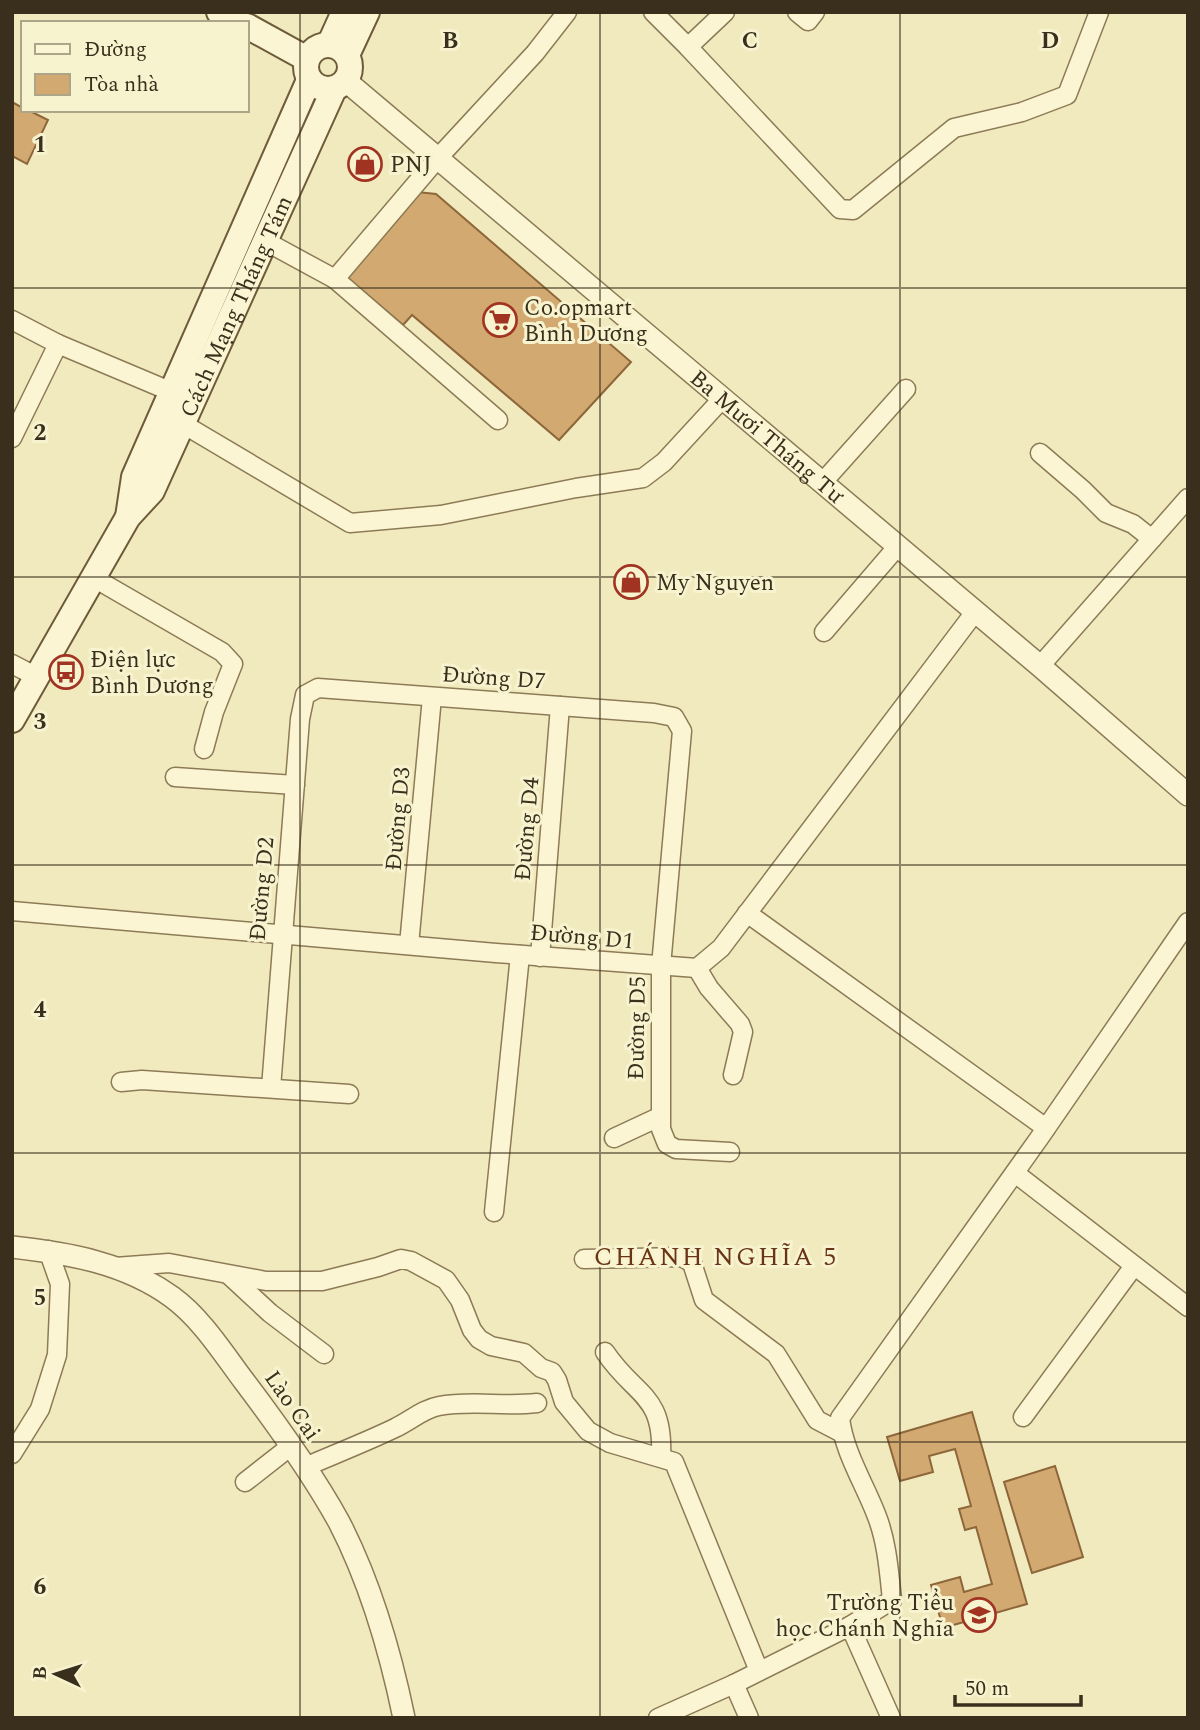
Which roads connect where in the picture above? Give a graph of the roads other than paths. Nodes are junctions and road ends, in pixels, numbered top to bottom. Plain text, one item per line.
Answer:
1 (219, 12) edge
2 (344, 12) edge
3 (367, 12) edge
4 (566, 12) edge
5 (653, 12) edge
6 (725, 12) edge
7 (797, 12) edge
8 (816, 12) edge
9 (1099, 12) edge
10 (236, 21) edge
11 (248, 27) edge
12 (688, 47) junction
13 (338, 50) junction
14 (308, 69) junction
15 (340, 85) junction
16 (437, 159) junction
17 (265, 241) junction
18 (335, 279) junction
19 (12, 320) edge
20 (58, 344) junction
21 (906, 389) dead end
22 (172, 392) junction
23 (722, 399) junction
24 (498, 420) dead end
25 (183, 424) junction
26 (12, 438) edge
27 (1040, 453) dead end
28 (822, 483) junction
29 (1188, 498) edge
30 (128, 517) junction
31 (1152, 539) junction
32 (897, 547) junction
33 (94, 578) junction
34 (975, 612) junction
35 (824, 632) dead end
36 (12, 664) edge
37 (1040, 666) junction
38 (37, 677) junction
39 (305, 695) joint
40 (432, 697) junction
41 (560, 706) junction
42 (12, 720) edge
43 (679, 722) joint
44 (205, 749) dead end
45 (175, 777) dead end
46 (295, 785) junction
47 (1188, 795) edge
48 (12, 911) edge
49 (747, 913) junction
50 (1188, 922) edge
51 (282, 933) junction
52 (410, 945) junction
53 (520, 955) junction
54 (540, 957) junction
55 (662, 966) junction
56 (696, 968) junction
57 (733, 1075) dead end
58 (121, 1082) dead end
59 (271, 1088) junction
60 (349, 1094) dead end
61 (659, 1117) junction
62 (1046, 1128) junction
63 (614, 1138) dead end
64 (730, 1152) dead end
65 (1014, 1173) junction
66 (494, 1212) dead end
67 (12, 1247) edge
68 (48, 1250) junction
69 (584, 1259) dead end
70 (1135, 1266) junction
71 (115, 1267) junction
72 (229, 1275) junction
73 (1188, 1307) edge
74 (605, 1352) dead end
75 (324, 1354) dead end
76 (537, 1403) dead end
77 (1023, 1417) dead end
78 (842, 1433) junction
79 (291, 1446) junction
80 (12, 1454) edge
81 (661, 1457) junction
82 (305, 1467) junction
83 (245, 1482) dead end
84 (849, 1626) junction
85 (759, 1671) junction
86 (734, 1684) junction
87 (404, 1718) edge
88 (658, 1718) edge
89 (749, 1718) edge
90 (891, 1718) edge

1 - 10 main road
2 - 13 main road
3 - 13 main road
4 - 16 street
5 - 12 street
6 - 12 street
7 - 8 street
9 - 12 street
11 - 14 main road
13 - 14 main road
13 - 15 main road
14 - 15 main road
14 - 22 main road, Cách Mạng Tháng Tám
15 - 16 street, Ba Mươi Tháng Tư
15 - 17 main road, Cách Mạng Tháng Tám
16 - 18 street
16 - 23 street, Ba Mươi Tháng Tư
17 - 18 street
17 - 25 main road, Cách Mạng Tháng Tám
18 - 24 street
19 - 20 street
20 - 22 street
20 - 26 street
21 - 28 street
22 - 30 main road, Cách Mạng Tháng Tám
23 - 25 street
23 - 28 street, Ba Mươi Tháng Tư
25 - 30 main road, Cách Mạng Tháng Tám
27 - 31 street
28 - 32 street, Ba Mươi Tháng Tư
29 - 31 street
30 - 33 main road, Cách Mạng Tháng Tám
31 - 37 street
32 - 34 street, Ba Mươi Tháng Tư
32 - 35 street
33 - 38 main road, Cách Mạng Tháng Tám
33 - 44 street
34 - 37 street, Ba Mươi Tháng Tư
34 - 49 street
36 - 38 street
37 - 47 street, Ba Mươi Tháng Tư
38 - 42 main road, Cách Mạng Tháng Tám
39 - 40 street, Đường D7
39 - 46 street, Đường D2
40 - 41 street, Đường D7
40 - 52 street, Đường D3
41 - 43 street, Đường D7
41 - 54 street, Đường D4
43 - 55 street, Đường D5
45 - 46 street
46 - 51 street, Đường D2
48 - 51 street, Đường D1
49 - 56 street
49 - 62 street
50 - 62 street
51 - 52 street, Đường D1
51 - 59 street, Đường D2
52 - 53 street, Đường D1
53 - 54 street, Đường D1
53 - 66 street
54 - 55 street, Đường D1
55 - 56 street, Đường D1
55 - 61 street, Đường D5
56 - 57 street
58 - 59 street
59 - 60 street
61 - 63 street
61 - 64 street, Đường D5
62 - 65 street
65 - 70 street
65 - 78 street
67 - 68 street, Lào Cai
68 - 71 street, Lào Cai
68 - 80 street
69 - 78 street
70 - 73 street
70 - 77 street
71 - 72 street
71 - 79 street, Lào Cai
72 - 75 street
72 - 81 street
74 - 81 street
76 - 82 street
78 - 84 street
79 - 82 street, Lào Cai
79 - 83 street
81 - 85 street
82 - 87 street, Lào Cai
84 - 85 street
84 - 90 street
85 - 86 street
86 - 88 street
86 - 89 street

